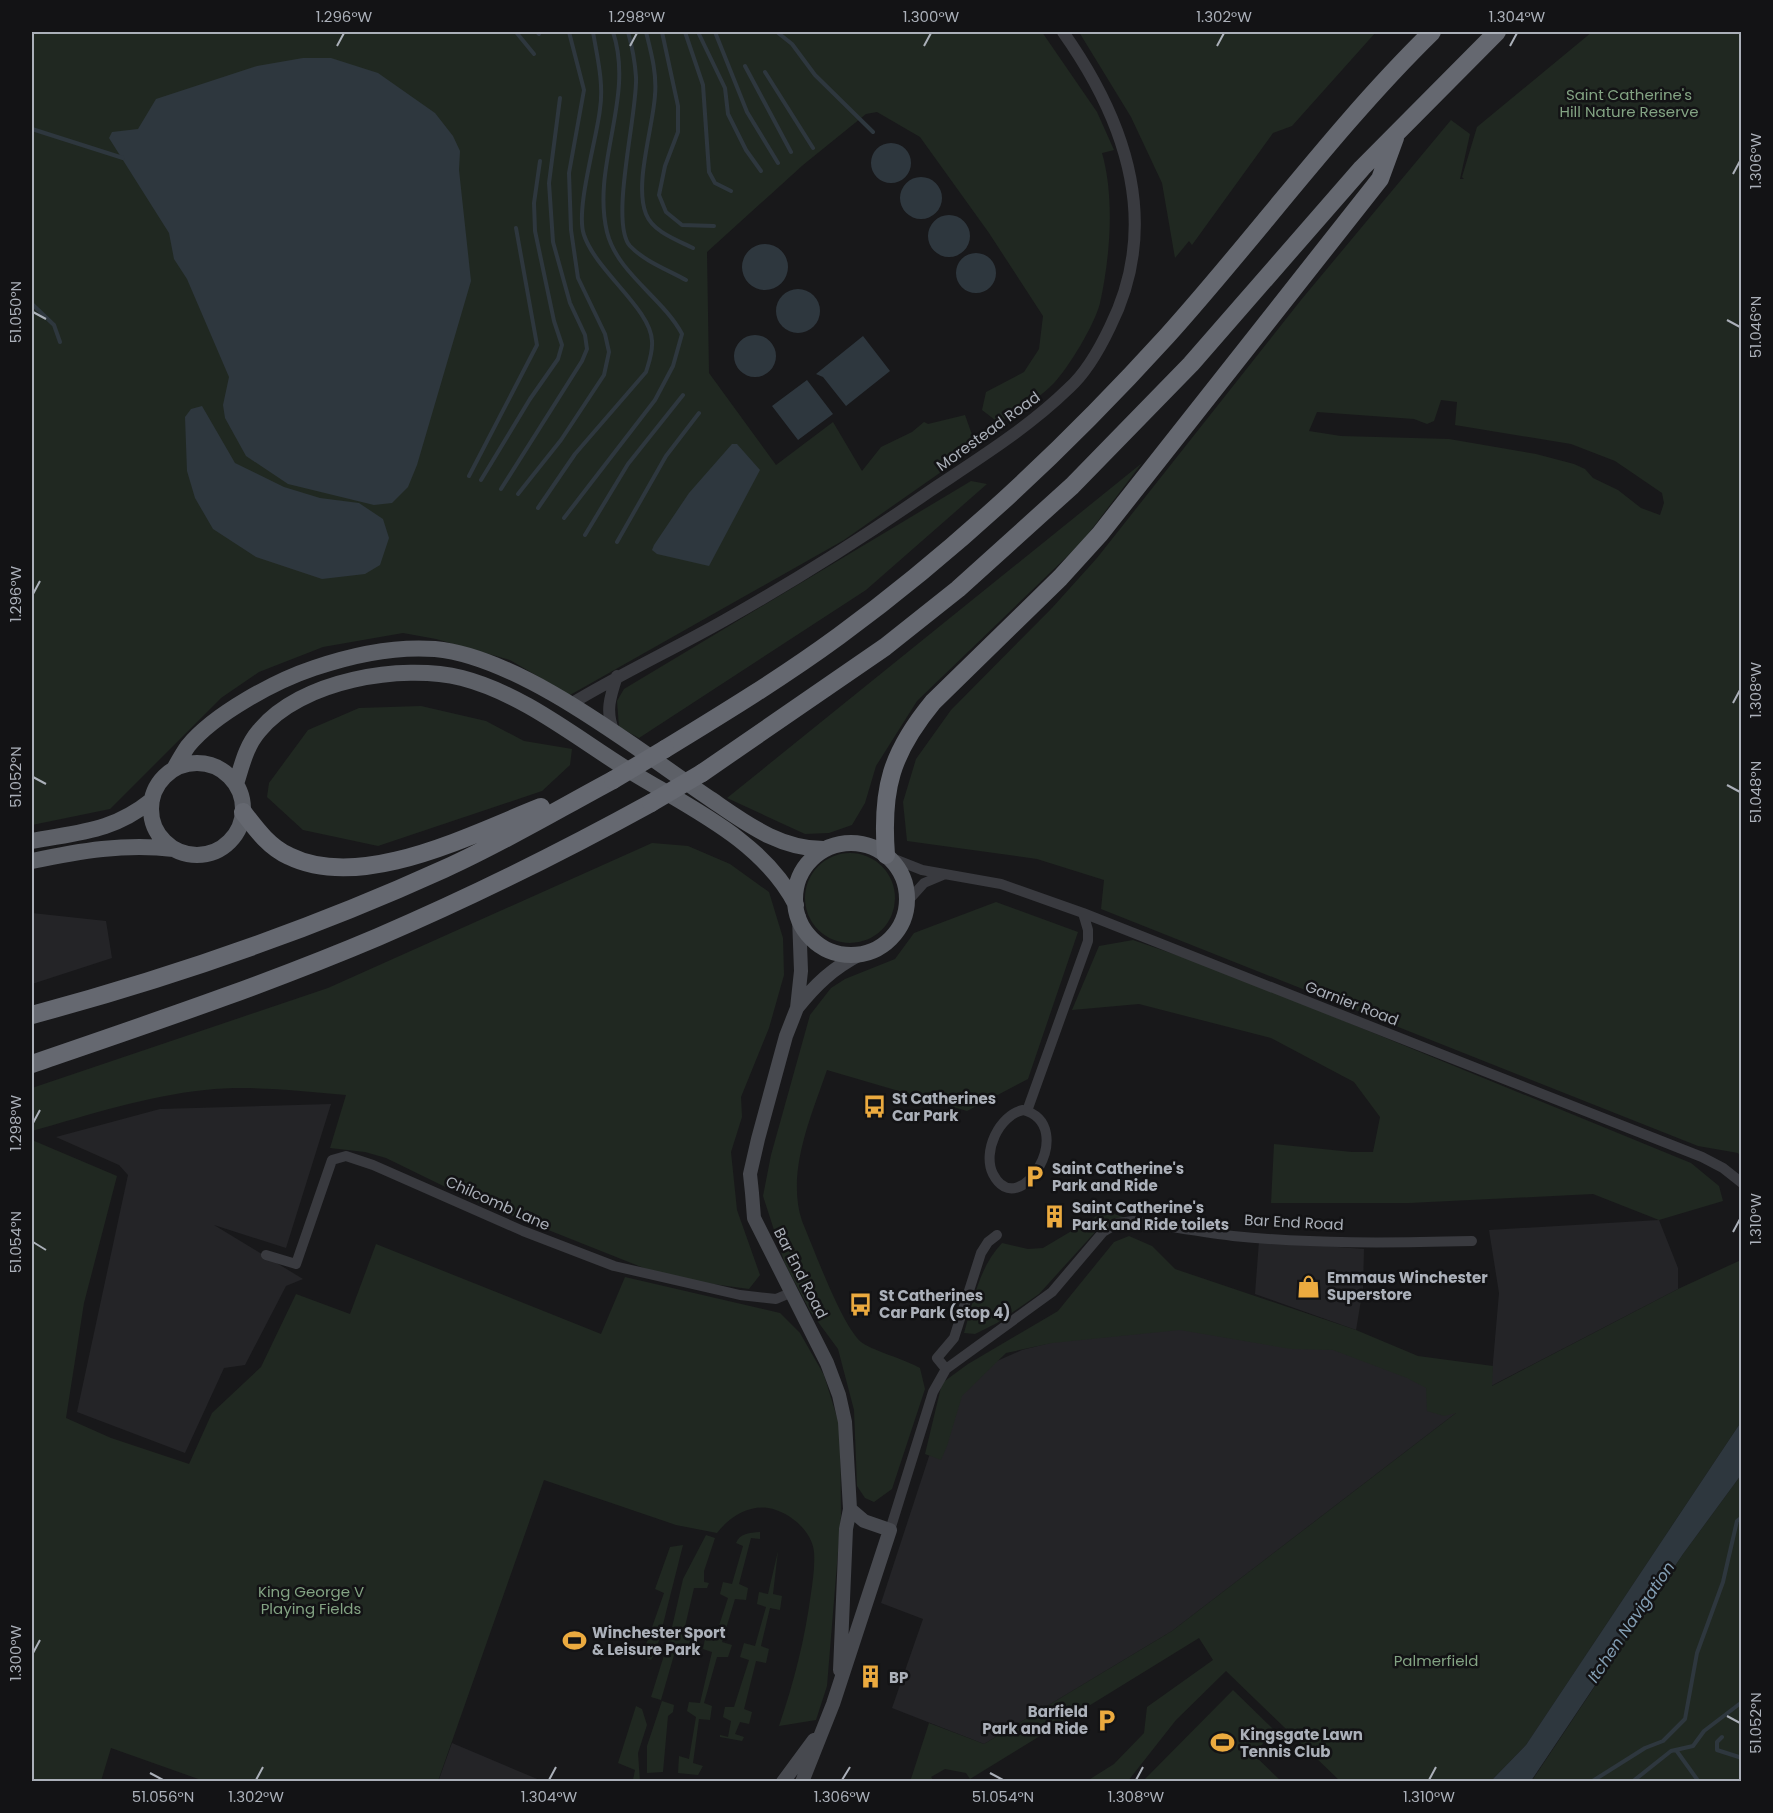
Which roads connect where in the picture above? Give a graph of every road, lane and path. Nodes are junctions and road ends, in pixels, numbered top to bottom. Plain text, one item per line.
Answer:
1 (1063, 32) edge
2 (1432, 32) edge
3 (1497, 32) edge
4 (1398, 130) junction
5 (617, 676) junction
6 (569, 705) junction
7 (616, 735) junction
8 (174, 769) junction
9 (613, 780) junction
10 (236, 784) junction
11 (152, 800) junction
12 (243, 812) junction
13 (32, 841) edge
14 (174, 849) junction
15 (826, 849) junction
16 (887, 856) junction
17 (32, 861) edge
18 (943, 875) junction
19 (907, 902) junction
20 (797, 911) junction
21 (1083, 913) junction
22 (860, 954) junction
23 (797, 1008) junction
24 (32, 1015) edge
25 (32, 1064) edge
26 (1027, 1111) junction
27 (1742, 1183) edge
28 (997, 1235) dead end
29 (1472, 1241) dead end
30 (266, 1255) dead end
31 (790, 1293) junction
32 (946, 1369) junction
33 (850, 1509) junction
34 (890, 1530) junction
35 (842, 1675) junction
36 (823, 1729) junction
37 (783, 1782) edge
38 (802, 1782) edge

1 - 5 street, Morestead Road
2 - 9 highway, bridge
3 - 4 highway
4 - 16 highway
4 - 25 highway, bridge
5 - 6 street, Morestead Road
5 - 7 street
6 - 7 highway
6 - 8 highway
7 - 15 highway
8 - 10 highway
8 - 11 highway
9 - 12 highway
9 - 24 highway
10 - 12 highway
10 - 20 highway
11 - 13 highway
11 - 14 highway
12 - 14 highway
14 - 17 highway
15 - 16 highway
15 - 20 highway
16 - 18 street, Garnier Road
16 - 19 highway
18 - 19 street
18 - 21 street, Garnier Road
19 - 22 highway
20 - 22 highway
20 - 23 main road, Bar End Road
21 - 26 street
21 - 27 street, Garnier Road
22 - 23 main road, Bar End Road
23 - 31 main road, Bar End Road
26 - 26 street
28 - 32 street
29 - 32 street, Bar End Road
30 - 31 street, Chilcomb Lane
31 - 33 main road, Bar End Road
32 - 34 street, Bar End Road
33 - 34 main road
33 - 35 main road, Bar End Road
34 - 35 main road, Bar End Road
35 - 36 main road, Bar End Road
36 - 37 main road, Bar End Road
36 - 38 main road, Bar End Road

